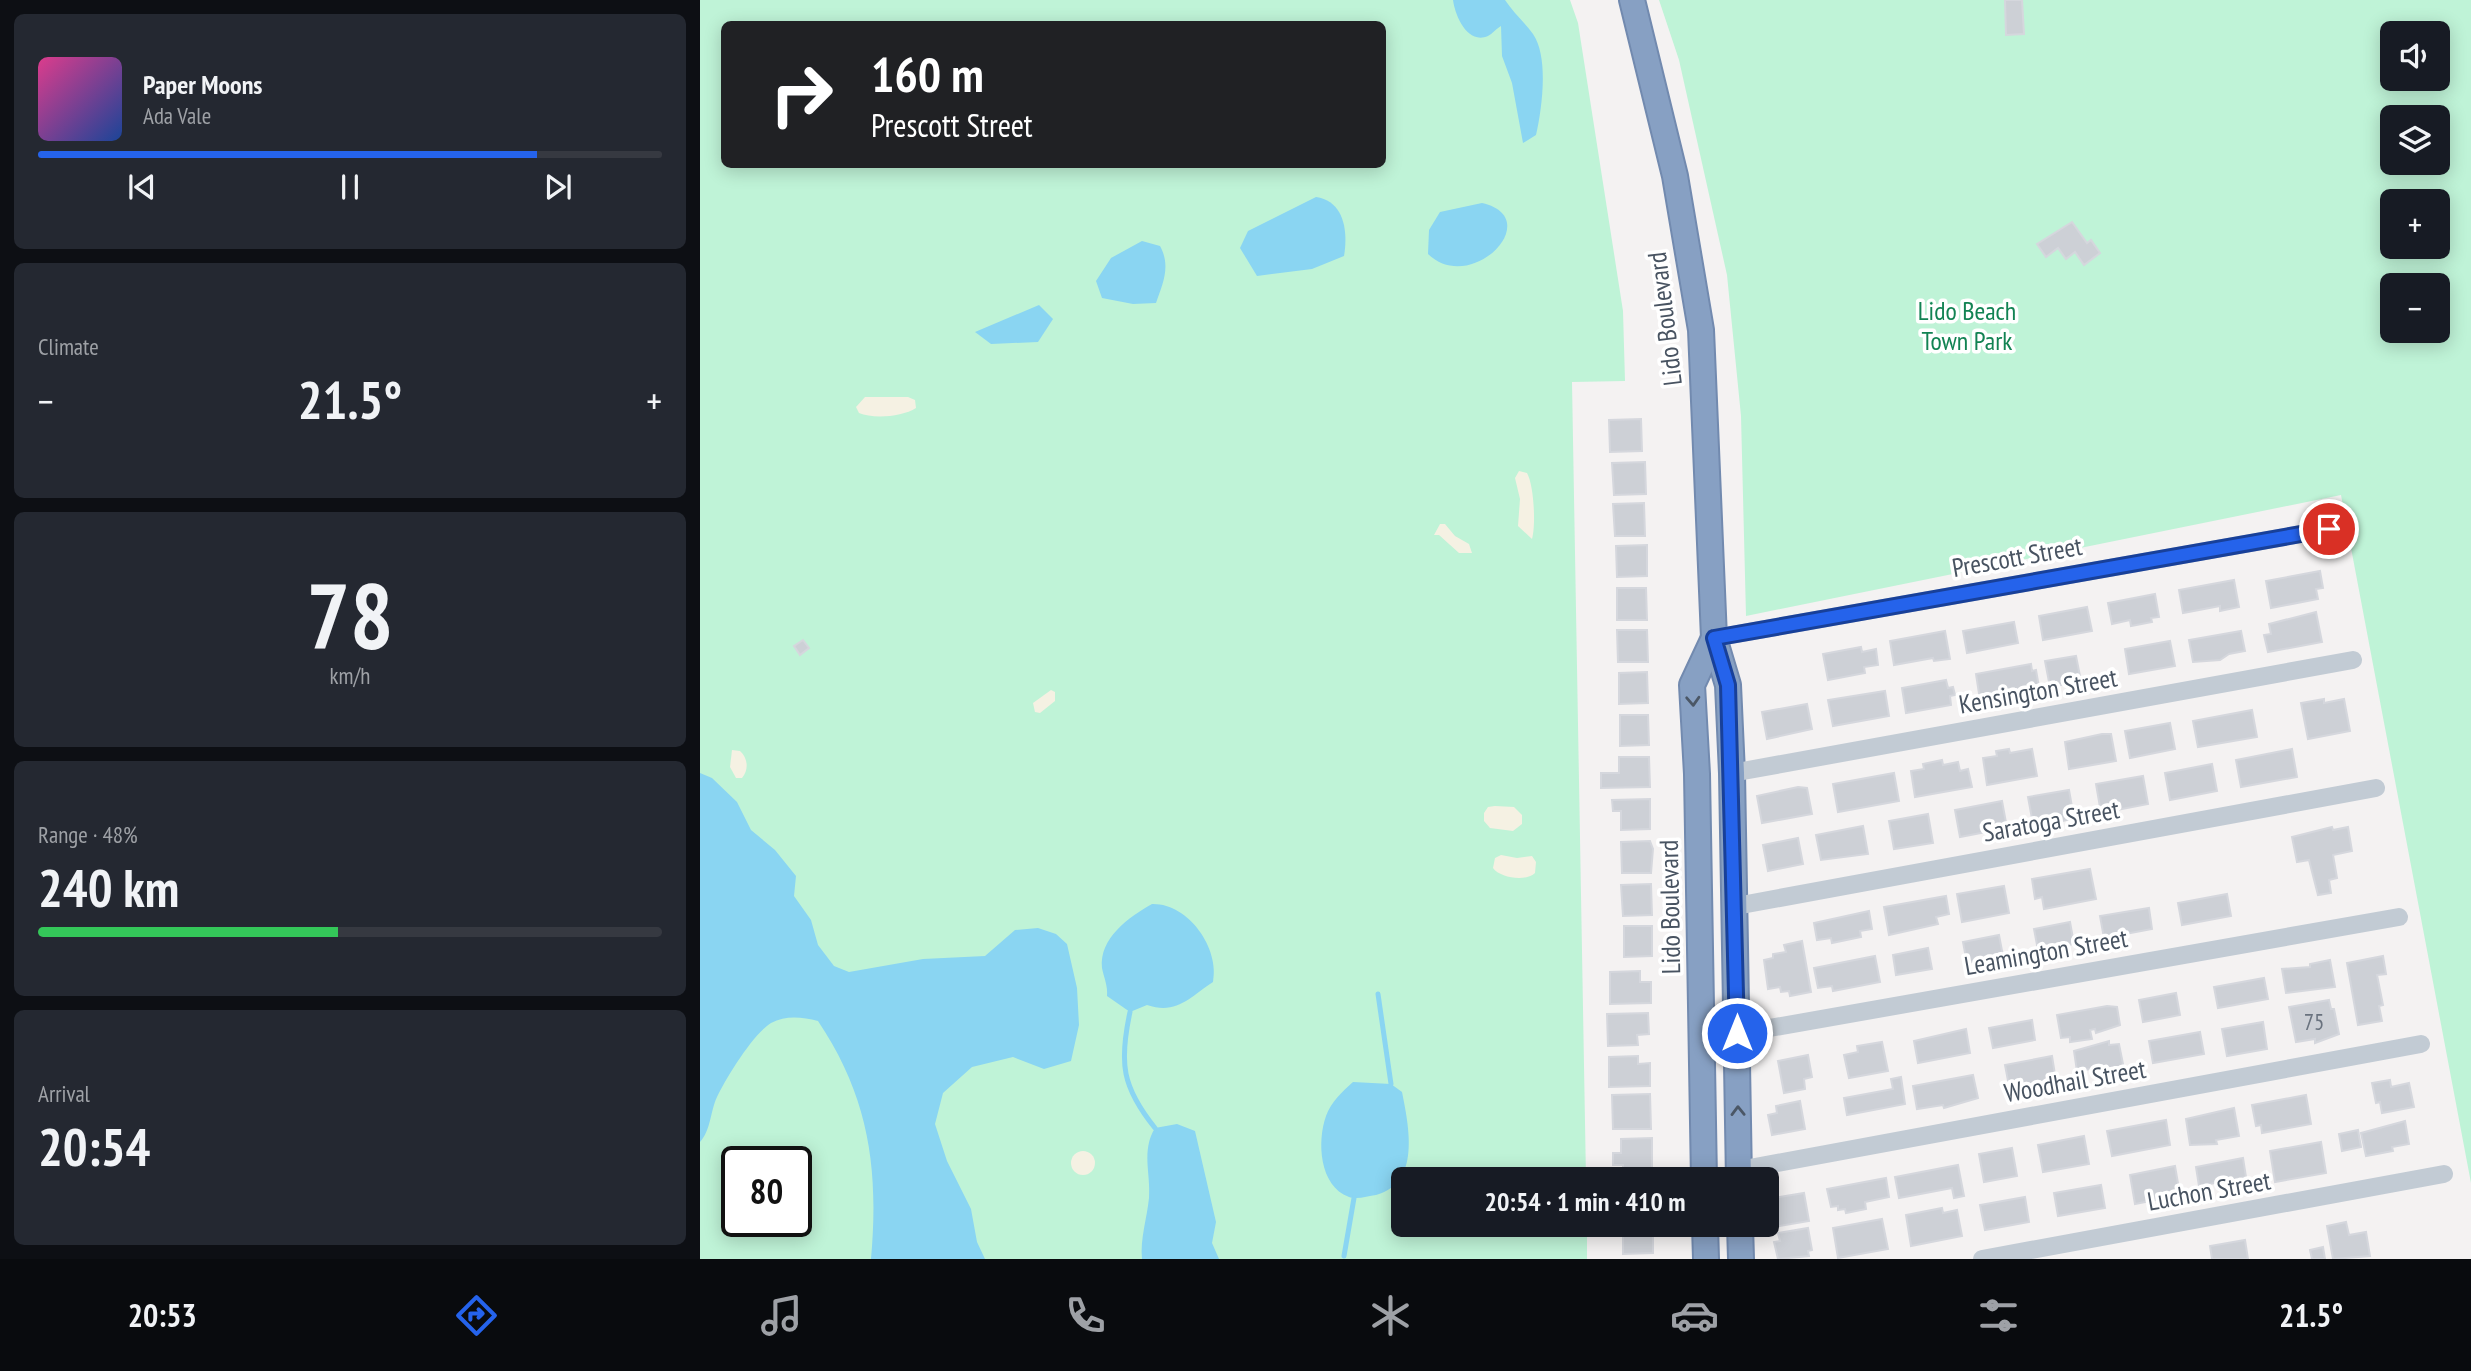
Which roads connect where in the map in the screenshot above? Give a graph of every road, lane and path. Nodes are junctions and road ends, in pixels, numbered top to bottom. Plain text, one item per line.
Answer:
1 (1632, 0) edge
2 (2329, 529) dead end
3 (1714, 638) junction
4 (2353, 660) dead end
5 (1732, 774) junction
6 (2376, 788) dead end
7 (1736, 906) junction
8 (2399, 917) dead end
9 (1737, 1033) junction
10 (1702, 1040) junction
11 (2421, 1044) dead end
12 (1704, 1167) edge
13 (1739, 1167) edge
14 (1779, 1167) edge
15 (2444, 1174) dead end
16 (1705, 1237) edge
17 (1740, 1237) edge
18 (1706, 1259) edge
19 (1741, 1259) edge
20 (1982, 1259) edge

1 - 3 highway, Lido Boulevard
2 - 3 street, Prescott Street
3 - 5 highway, Lido Boulevard
3 -> 10 highway, Lido Boulevard
4 - 5 street, Kensington Street
5 - 7 highway, Lido Boulevard
6 - 7 street, Saratoga Street
7 - 9 highway, Lido Boulevard
8 - 9 street, Leamington Street
9 - 10 street, Leamington Street
13 -> 9 highway, Lido Boulevard
10 - 12 highway, Lido Boulevard
11 - 14 street, Woodhail Street
15 - 20 street, Luchon Street
16 - 18 highway
17 - 19 highway

